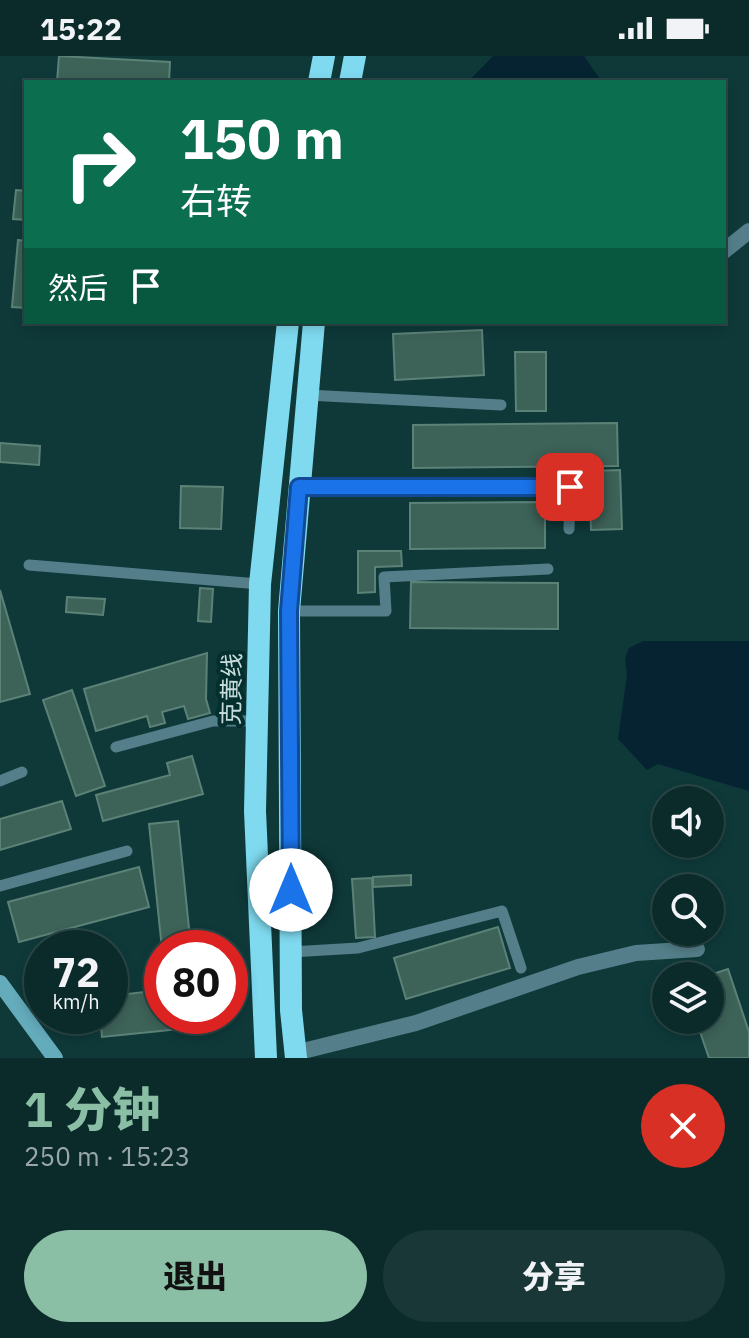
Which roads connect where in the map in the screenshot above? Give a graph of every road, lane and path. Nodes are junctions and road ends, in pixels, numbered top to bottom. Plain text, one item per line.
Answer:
1 (324, 56) edge
2 (355, 56) edge
3 (319, 80) edge
4 (350, 80) edge
5 (749, 231) edge
6 (726, 249) edge
7 (288, 324) edge
8 (314, 324) edge
9 (307, 395) junction
10 (501, 405) dead end
11 (299, 487) junction
12 (569, 529) dead end
13 (29, 565) dead end
14 (548, 569) dead end
15 (260, 584) junction
16 (289, 611) junction
17 (257, 721) junction
18 (116, 747) dead end
19 (22, 772) dead end
20 (0, 781) edge
21 (127, 851) dead end
22 (0, 886) edge
23 (697, 949) dead end
24 (291, 952) junction
25 (521, 968) dead end
26 (0, 983) edge
27 (296, 1055) edge
28 (55, 1058) edge
29 (266, 1058) edge

1 - 3 highway
2 - 4 highway
5 - 6 street
7 - 15 highway, 克黄线
8 - 9 highway
9 - 10 lane
9 - 11 highway
11 - 12 lane
11 - 16 highway
13 - 15 lane
14 - 16 lane
15 - 17 highway, 克黄线
16 - 24 highway
17 - 18 lane
17 - 29 highway, 克黄线
19 - 20 lane
21 - 22 lane
23 - 27 street
24 - 25 lane
24 - 27 highway
26 - 28 main road

